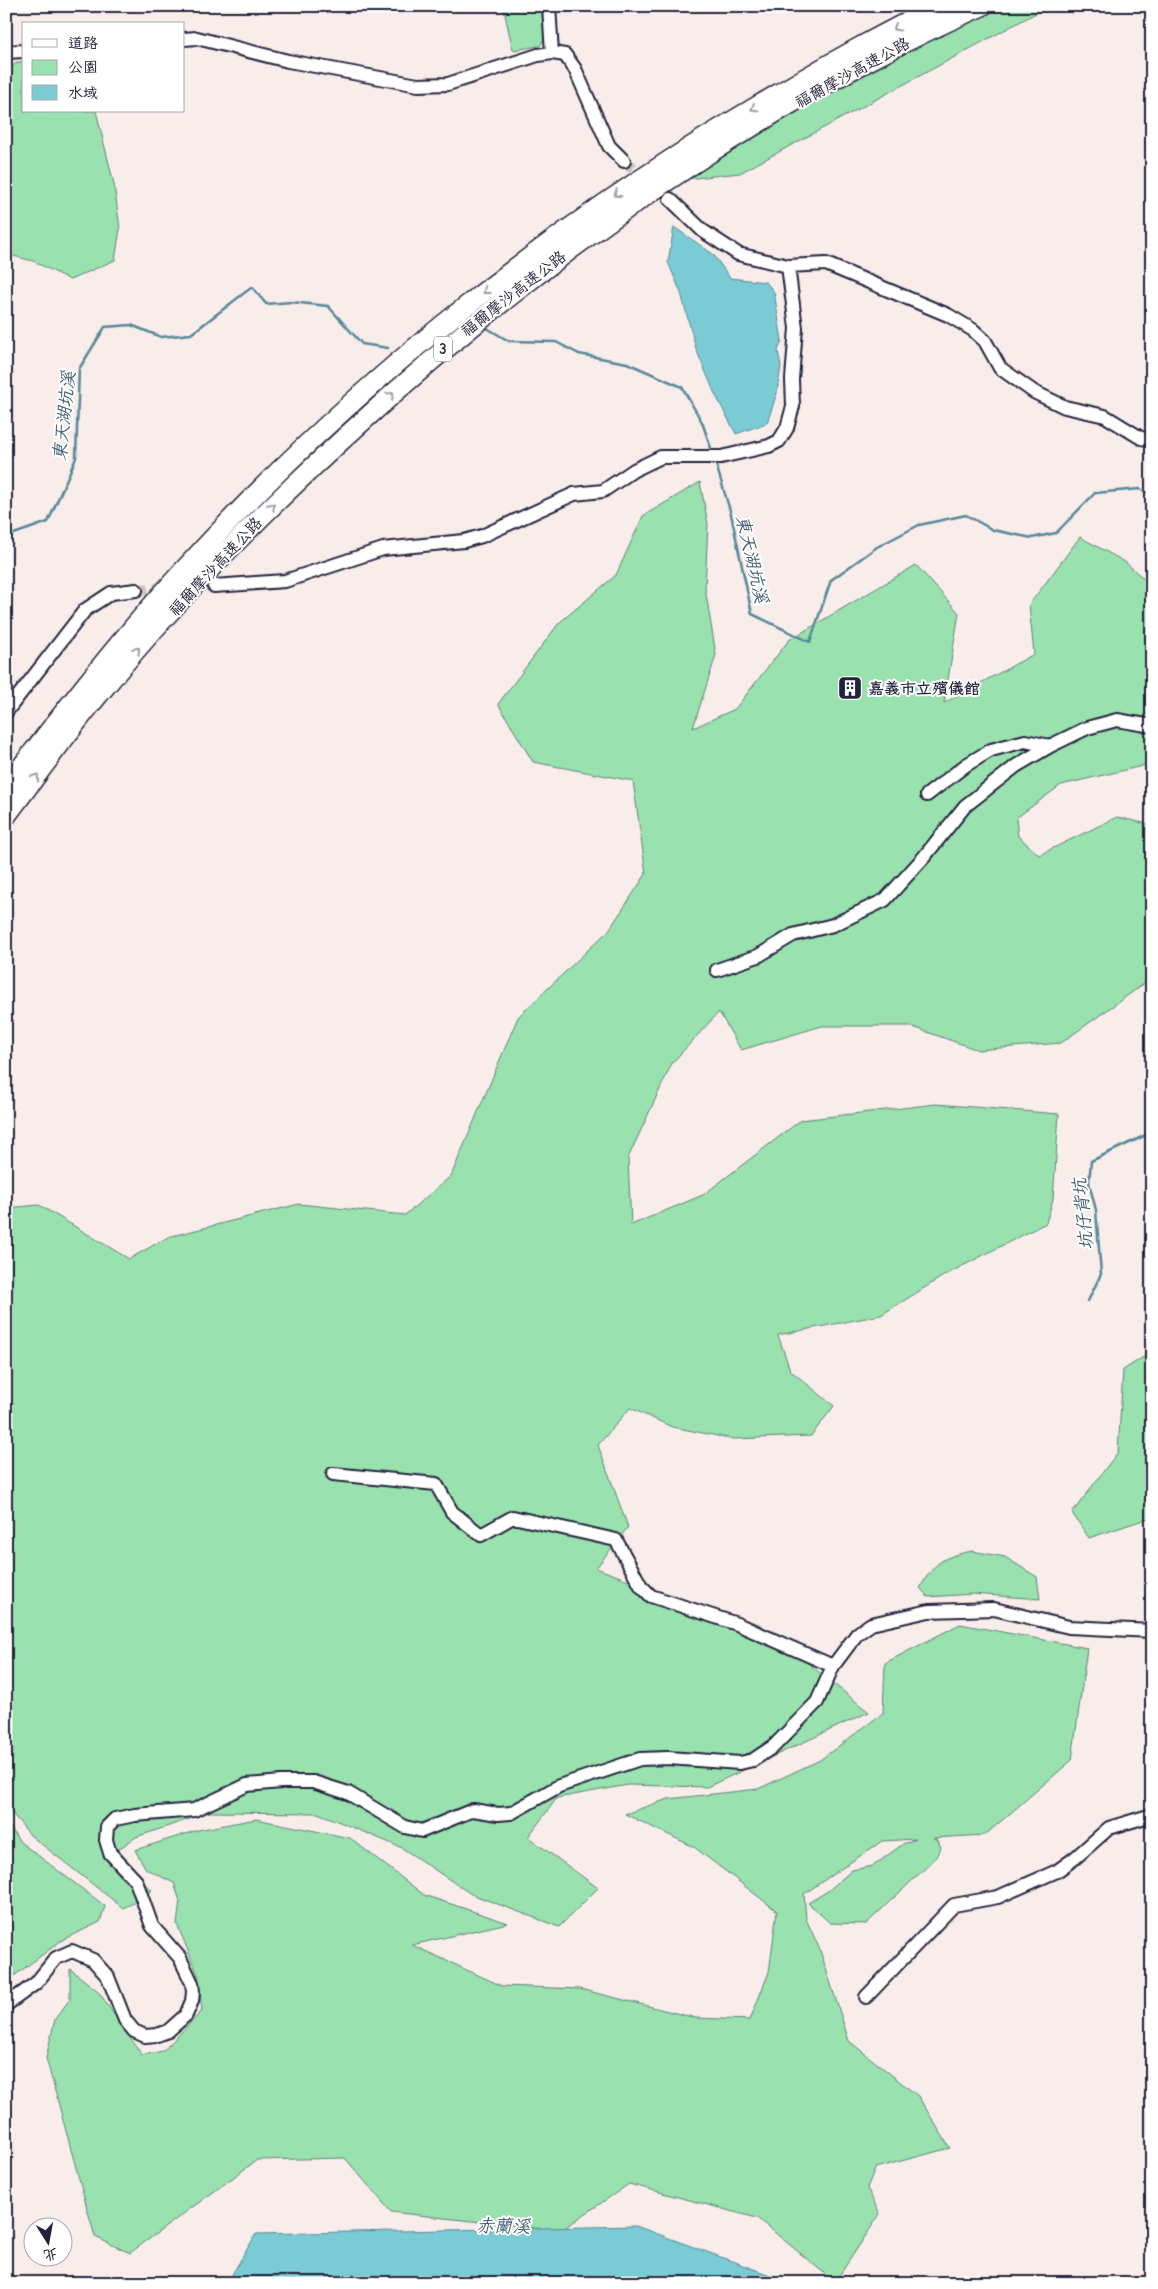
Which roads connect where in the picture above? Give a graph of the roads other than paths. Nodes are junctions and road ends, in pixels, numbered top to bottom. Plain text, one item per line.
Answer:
1 (549, 6) edge
2 (940, 6) edge
3 (982, 6) edge
4 (185, 39) edge
5 (22, 51) edge
6 (6, 52) edge
7 (552, 53) junction
8 (624, 161) tunnel mouth
9 (670, 199) dead end
10 (788, 266) junction
11 (1152, 440) edge
12 (214, 586) dead end
13 (136, 590) tunnel mouth
14 (6, 712) edge
15 (1152, 726) edge
16 (1050, 746) junction
17 (6, 787) edge
18 (926, 795) dead end
19 (6, 816) edge
20 (717, 970) dead end
21 (333, 1474) dead end
22 (1152, 1631) edge
23 (833, 1666) junction
24 (1152, 1815) edge
25 (866, 1997) dead end
26 (6, 2005) edge

1 - 7 street
2 -> 17 highway, 福爾摩沙高速公路 / 3
19 -> 3 highway, 福爾摩沙高速公路 / 3
4 - 7 street
5 - 6 street
7 - 8 street
9 - 10 street
10 - 11 street
10 - 12 street
13 - 14 street
15 - 16 street
16 - 18 street
16 - 20 street
21 - 23 street
22 - 23 street
23 - 26 street
24 - 25 street

